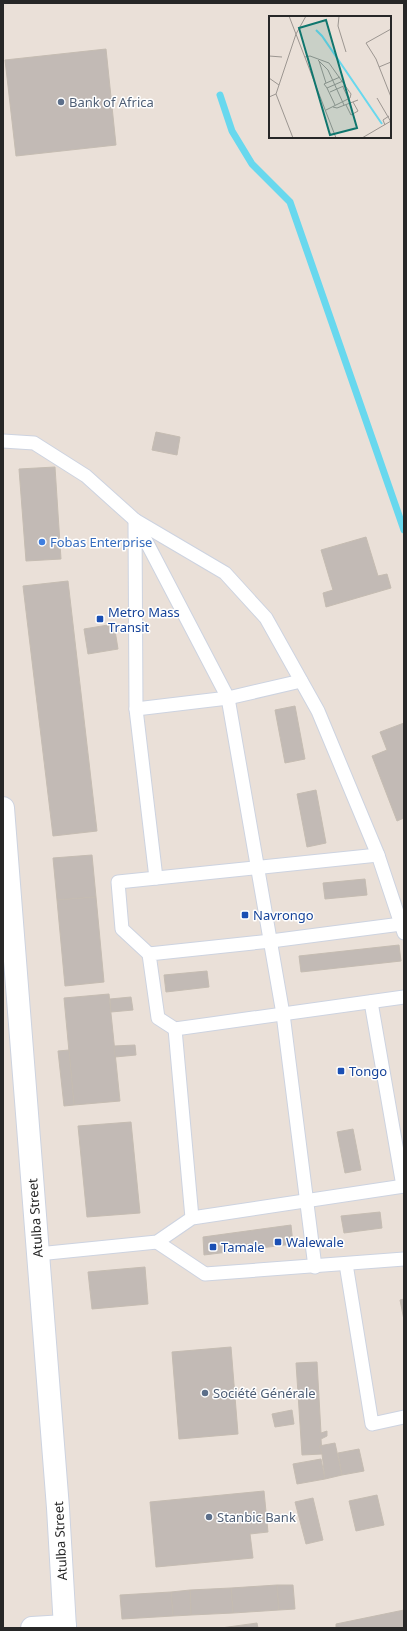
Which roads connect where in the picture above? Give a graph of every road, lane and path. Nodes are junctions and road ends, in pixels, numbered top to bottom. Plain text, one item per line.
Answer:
1 (3, 441) edge
2 (135, 520) junction
3 (301, 681) junction
4 (228, 698) junction
5 (136, 709) junction
6 (3, 808) edge
7 (378, 855) junction
8 (258, 867) junction
9 (156, 878) junction
10 (402, 928) edge
11 (271, 940) junction
12 (148, 954) junction
13 (404, 998) edge
14 (371, 1002) junction
15 (283, 1014) junction
16 (175, 1029) junction
17 (404, 1186) edge
18 (306, 1200) junction
19 (192, 1218) junction
20 (157, 1242) junction
21 (38, 1254) junction
22 (404, 1259) edge
23 (346, 1264) junction
24 (315, 1267) junction
25 (404, 1417) edge
26 (65, 1627) edge
27 (32, 1628) edge

1 - 2 lane
2 - 3 lane
2 - 4 lane
2 - 5 lane
3 - 4 lane
3 - 7 lane
4 - 5 lane
4 - 8 lane
5 - 9 lane
6 - 21 street, Atulba Street
7 - 8 lane
7 - 10 lane
8 - 9 lane
8 - 11 lane
9 - 12 lane
10 - 11 lane
11 - 12 lane
11 - 15 lane
12 - 16 lane
13 - 14 lane
14 - 15 lane
14 - 17 lane
15 - 16 lane
15 - 18 lane
16 - 19 lane
17 - 18 lane
18 - 19 lane
18 - 24 lane
19 - 20 lane
20 - 21 lane
20 - 24 lane
21 - 26 street, Atulba Street
22 - 23 lane
23 - 24 lane
23 - 25 lane
26 - 27 street

